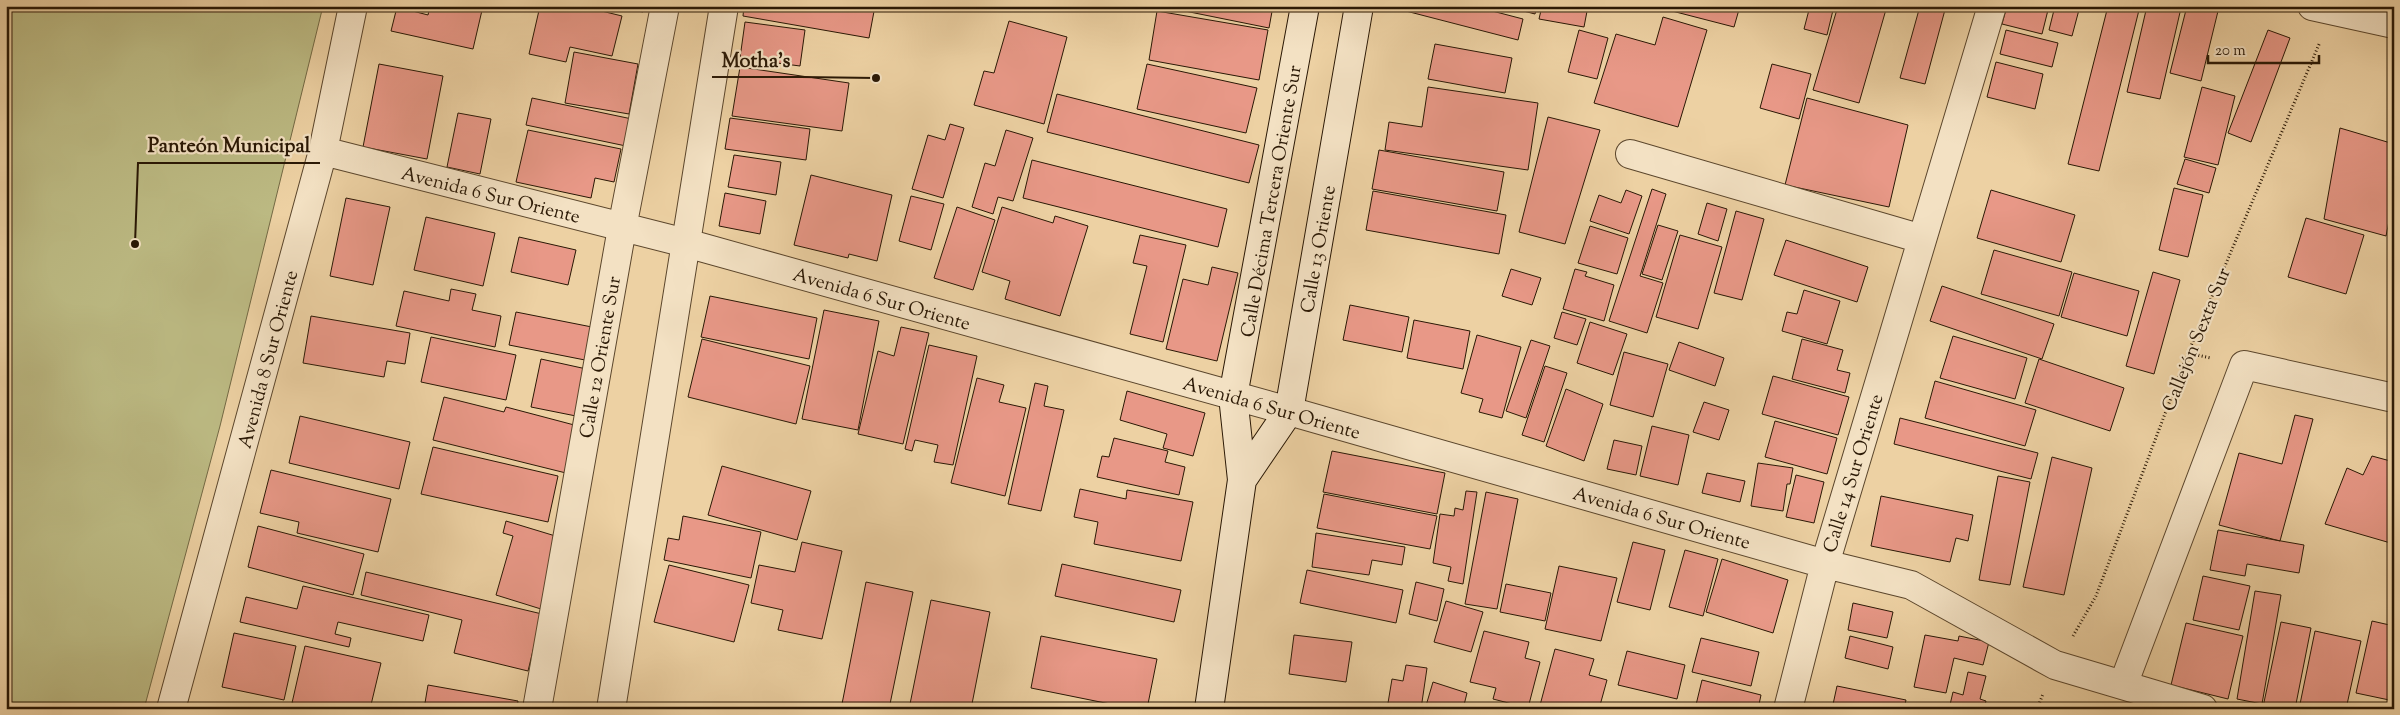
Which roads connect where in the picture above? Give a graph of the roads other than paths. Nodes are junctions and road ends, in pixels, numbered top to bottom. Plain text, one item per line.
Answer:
1 (352, 6) edge
2 (665, 6) edge
3 (724, 6) edge
4 (1305, 6) edge
5 (1360, 6) edge
6 (1992, 6) edge
7 (2327, 8) edge
8 (2394, 24) edge
9 (323, 151) junction
10 (1630, 154) dead end
11 (622, 228) junction
12 (1922, 239) junction
13 (686, 243) junction
14 (1233, 396) junction
15 (2394, 398) edge
16 (1288, 411) junction
17 (1242, 480) junction
18 (1825, 564) junction
19 (2123, 685) junction
20 (177, 708) edge
21 (536, 709) edge
22 (611, 709) edge
23 (1209, 709) edge
24 (1788, 709) edge
25 (2204, 709) edge

1 - 9 street, Avenida 8 Sur Oriente
2 - 11 street, Calle 12 Oriente Sur
3 - 13 street
4 - 14 street, Calle Décima Tercera Oriente Sur
5 - 16 street, Calle 13 Oriente
6 - 12 street, Calle 14 Sur Oriente
7 - 8 street
9 - 11 street, Avenida 6 Sur Oriente
9 - 20 street, Avenida 8 Sur Oriente
10 - 12 street
11 - 13 street, Avenida 6 Sur Oriente
11 - 21 street, Calle 12 Oriente Sur
12 - 18 street, Calle 14 Sur Oriente
13 - 14 street, Avenida 6 Sur Oriente
13 - 22 street
14 - 16 street, Avenida 6 Sur Oriente
14 - 17 street, Calle 13 Oriente
15 - 19 street
16 - 17 street, Calle 13 Oriente
16 - 18 street, Avenida 6 Sur Oriente
17 - 23 street, Calle 13 Oriente
18 - 19 street, Avenida 6 Sur Oriente
18 - 24 street, Calle 14 Sur Oriente
19 - 25 street, Avenida 6 Sur Oriente

